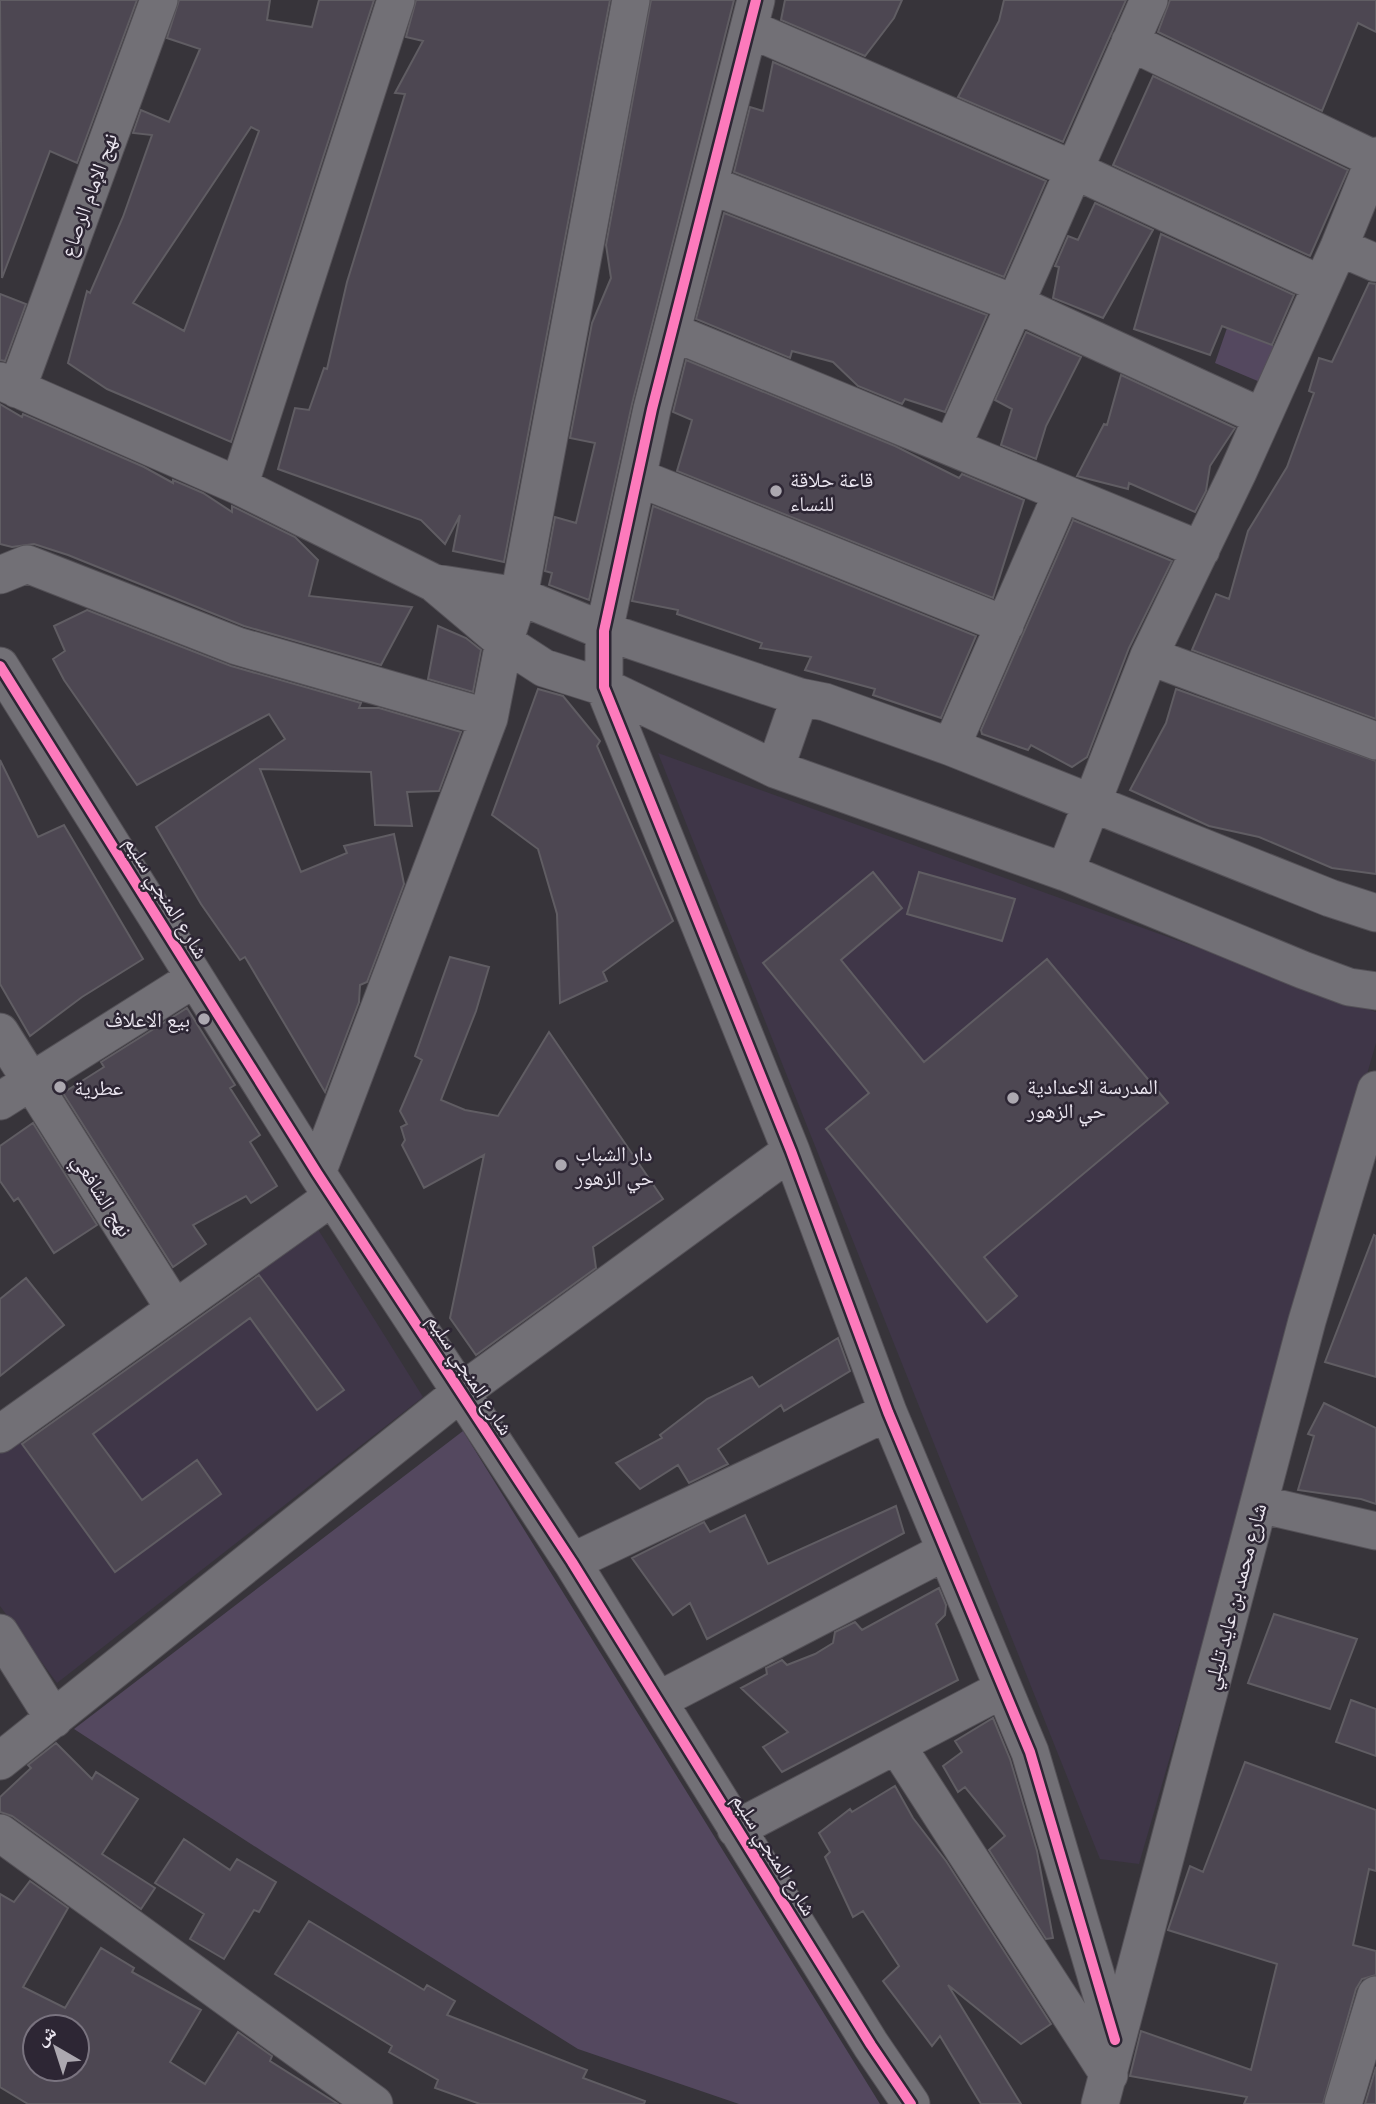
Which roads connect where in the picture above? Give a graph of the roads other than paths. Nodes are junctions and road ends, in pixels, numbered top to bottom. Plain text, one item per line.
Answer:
1 (159, 0) edge
2 (396, 0) edge
3 (631, 0) edge
4 (1149, 0) edge
5 (753, 14) edge
6 (1130, 42) junction
7 (1375, 158) edge
8 (1074, 170) junction
9 (710, 185) junction
10 (1339, 247) junction
11 (1376, 263) edge
12 (1322, 285) junction
13 (1016, 304) junction
14 (672, 332) junction
15 (8, 385) edge
16 (1262, 416) junction
17 (951, 447) junction
18 (639, 478) junction
19 (239, 486) junction
20 (1062, 493) junction
21 (1201, 550) junction
22 (0, 575) edge
23 (434, 583) junction
24 (519, 596) junction
25 (1006, 625) junction
26 (604, 631) junction
27 (504, 642) junction
28 (1149, 656) junction
29 (0, 666) edge
30 (604, 687) junction
31 (800, 697) junction
32 (489, 718) junction
33 (1376, 741) edge
34 (951, 747) junction
35 (775, 769) junction
36 (1090, 805) junction
37 (1065, 872) junction
38 (1376, 913) edge
39 (195, 978) junction
40 (1376, 991) edge
41 (0, 1032) edge
42 (31, 1081) junction
43 (1376, 1090) edge
44 (0, 1101) edge
45 (791, 1151) junction
46 (324, 1185) junction
47 (174, 1308) junction
48 (460, 1393) junction
49 (888, 1412) junction
50 (0, 1434) edge
51 (1259, 1504) junction
52 (1376, 1531) edge
53 (946, 1551) junction
54 (572, 1562) junction
55 (0, 1633) edge
56 (1003, 1689) junction
57 (659, 1700) junction
58 (54, 1719) junction
59 (897, 1746) junction
60 (0, 1761) edge
61 (736, 1829) junction
62 (0, 1833) edge
63 (1376, 1995) edge
64 (1108, 2073) edge
65 (374, 2104) edge
66 (911, 2104) edge
67 (1343, 2104) edge

1 - 15 street, نهج الإمام الرصاع
2 - 19 street
3 - 24 street
4 - 6 street
5 - 8 street
5 - 9 street
6 - 7 street
6 - 8 street
7 - 10 street
8 - 12 street
8 - 13 street
9 - 13 street
9 - 14 street
10 - 11 street
10 - 12 street
12 - 16 street
13 - 16 street
13 - 17 street
14 - 17 street
14 - 18 street
15 - 19 street
16 - 21 street
17 - 20 street
18 - 25 street
18 - 26 street
19 - 23 street
20 - 21 street
20 - 25 street
21 - 28 street
22 - 32 street
23 - 24 street
23 - 27 street
24 - 26 street
24 - 27 street
25 - 34 street
26 - 30 street
26 - 31 street
27 - 30 street
27 - 32 street
28 - 33 street
28 - 36 street
29 - 39 street, شارع المنجي سليم
30 - 35 street
30 - 45 street
31 - 34 street
31 - 35 street
32 - 46 street
34 - 36 street
35 - 37 street
36 - 37 street
36 - 38 street
37 - 40 street
39 - 42 street
39 - 46 street, شارع المنجي سليم
41 - 42 street, نهج الشافعي
42 - 44 street
42 - 47 street, نهج الشافعي
43 - 51 street, شارع محمد بن عايد تليلي
45 - 48 street
45 - 49 street
46 - 47 street
46 - 48 street, شارع المنجي سليم
47 - 50 street
48 - 54 street, شارع المنجي سليم
48 - 58 street
49 - 53 street
49 - 54 street
51 - 52 street
51 - 64 street, شارع محمد بن عايد تليلي
53 - 56 street
53 - 57 street
54 - 57 street, شارع المنجي سليم
55 - 58 street
56 - 59 street
56 - 64 street
57 - 61 street, شارع المنجي سليم
58 - 60 street
59 - 61 street
59 - 64 street
61 - 66 street, شارع المنجي سليم
62 - 65 street
63 - 67 street

